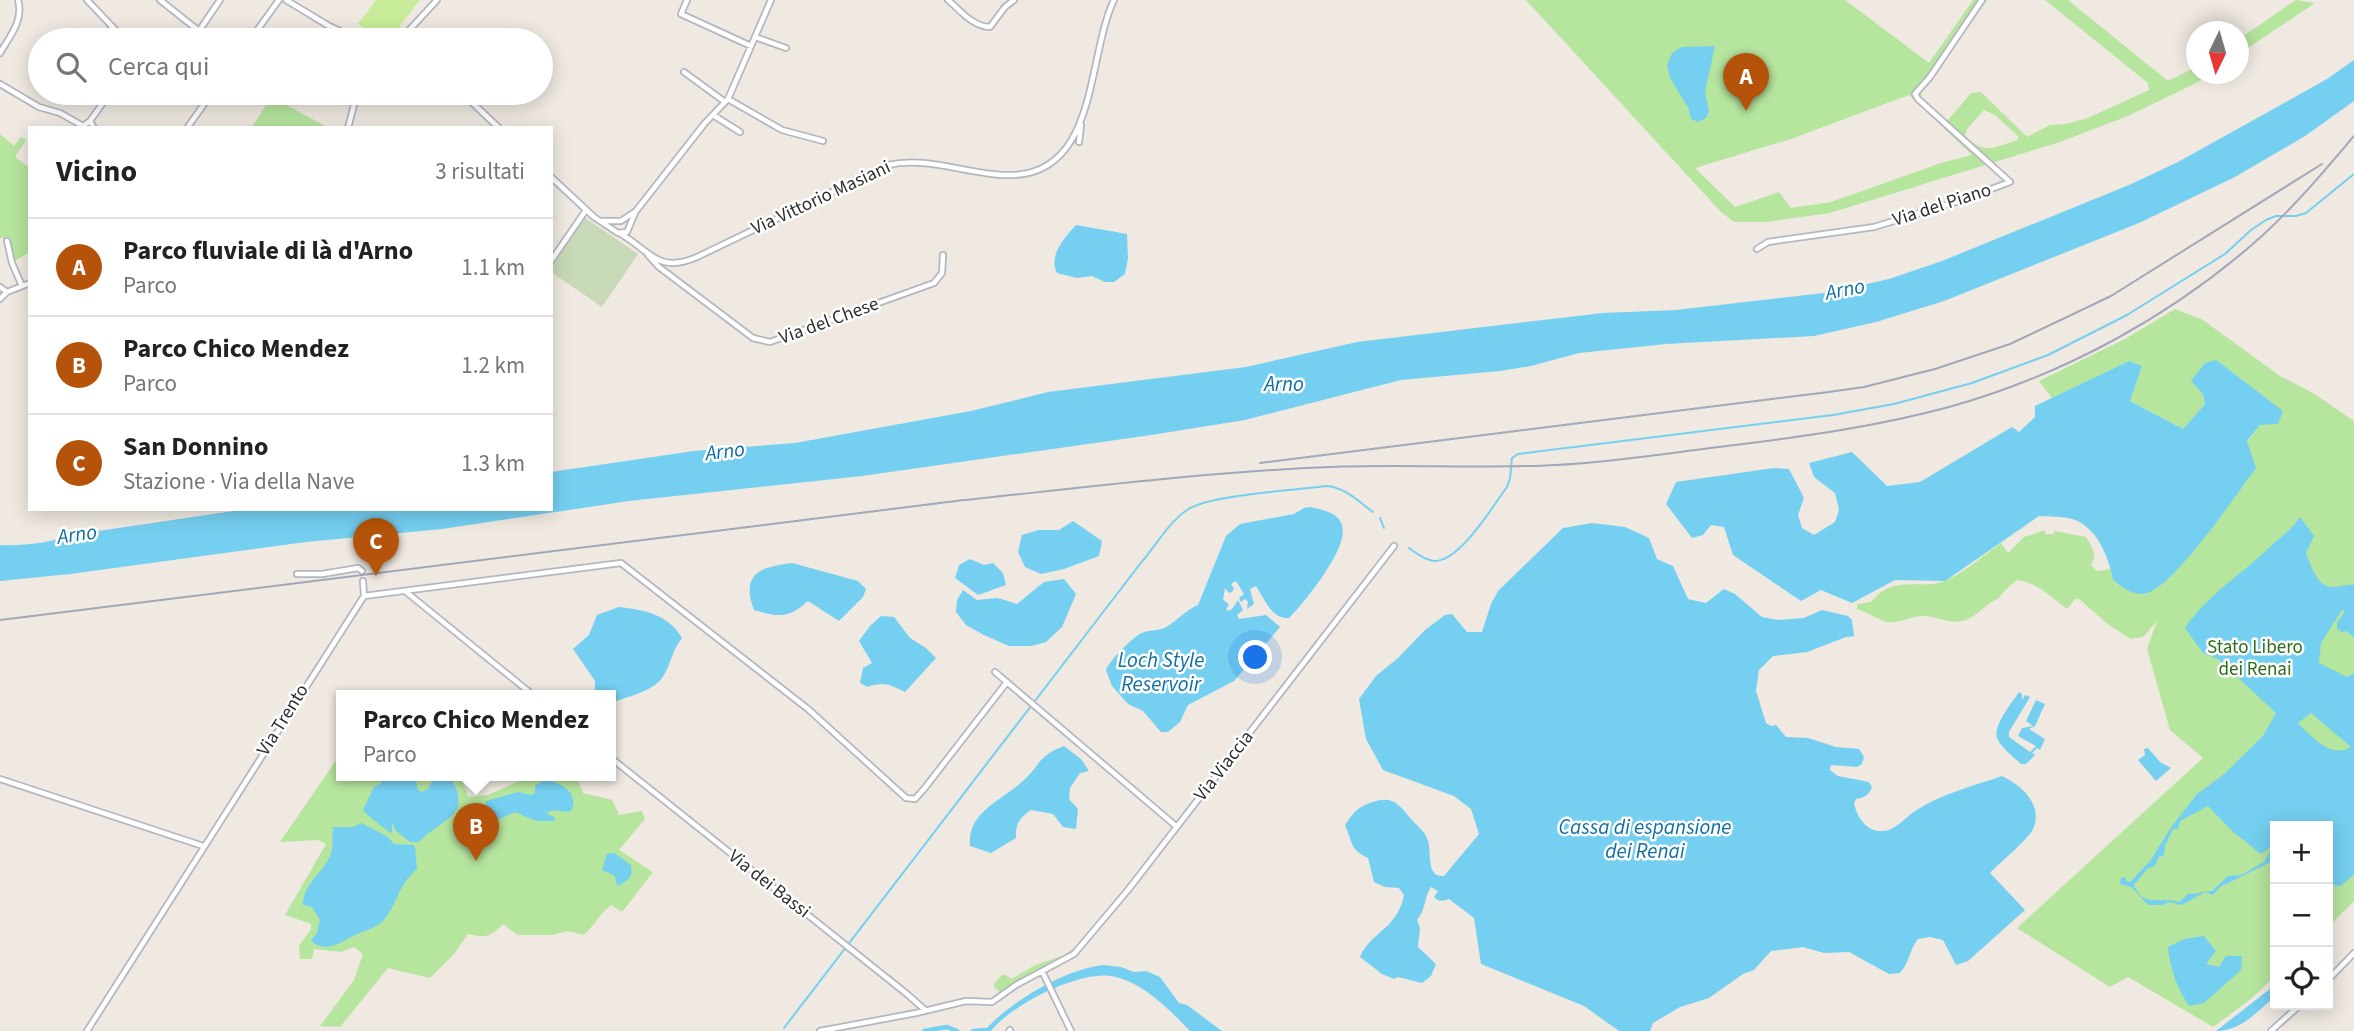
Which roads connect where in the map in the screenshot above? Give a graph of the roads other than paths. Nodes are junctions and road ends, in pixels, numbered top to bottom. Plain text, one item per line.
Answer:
1 (18, 0) edge
2 (87, 0) edge
3 (160, 0) edge
4 (220, 0) edge
5 (279, 0) edge
6 (286, 0) edge
7 (437, 0) edge
8 (687, 0) edge
9 (771, 0) edge
10 (948, 0) edge
11 (1014, 0) edge
12 (1113, 0) edge
13 (1982, 0) edge
14 (112, 28) edge
15 (196, 28) edge
16 (202, 28) edge
17 (259, 28) edge
18 (333, 28) edge
19 (411, 28) edge
20 (755, 37) junction
21 (751, 46) junction
22 (786, 48) dead end
23 (0, 53) edge
24 (684, 72) dead end
25 (0, 84) edge
26 (28, 101) edge
27 (727, 101) junction
28 (36, 105) edge
29 (101, 105) edge
30 (203, 105) edge
31 (354, 105) edge
32 (475, 105) edge
33 (713, 115) junction
34 (90, 121) junction
35 (1082, 123) junction
36 (83, 126) edge
37 (83, 126) edge
38 (93, 126) edge
39 (188, 126) edge
40 (349, 126) edge
41 (497, 126) edge
42 (740, 132) dead end
43 (823, 141) dead end
44 (1079, 142) dead end
45 (553, 179) edge
46 (586, 210) junction
47 (636, 211) junction
48 (601, 221) junction
49 (621, 221) junction
50 (629, 229) junction
51 (618, 232) junction
52 (628, 238) junction
53 (7, 241) dead end
54 (1757, 249) dead end
55 (648, 254) junction
56 (943, 255) dead end
57 (553, 258) edge
58 (665, 262) junction
59 (659, 267) junction
60 (670, 274) junction
61 (28, 284) edge
62 (22, 286) junction
63 (0, 287) edge
64 (7, 292) junction
65 (0, 299) edge
66 (1394, 546) dead end
67 (362, 571) dead end
68 (297, 574) dead end
69 (363, 581) dead end
70 (404, 590) junction
71 (365, 596) junction
72 (995, 672) dead end
73 (1007, 682) junction
74 (527, 690) edge
75 (616, 762) edge
76 (0, 779) edge
77 (1177, 827) junction
78 (203, 846) junction
79 (2354, 953) edge
80 (1043, 973) junction
81 (2333, 975) edge
82 (2294, 1010) edge
83 (926, 1011) junction
84 (87, 1031) edge
85 (820, 1031) edge
86 (1071, 1031) edge
87 (2271, 1031) edge

1 - 23 street
2 - 14 street
3 - 15 street
4 - 16 street
5 - 17 street
6 - 18 street
7 - 19 street
8 - 21 street
9 - 20 street
10 - 11 street
12 - 35 street, Via Vittorio Masiani
13 - 54 street, Via del Piano
20 - 21 street
20 - 22 street
21 - 27 street
24 - 27 street
25 - 26 street
27 - 33 street
27 - 43 street
28 - 37 street
29 - 34 street
30 - 39 street
31 - 40 street
32 - 41 street
33 - 42 street
33 - 47 street
34 - 36 street
34 - 38 street
35 - 44 street
35 - 58 street, Via Vittorio Masiani
45 - 46 street, Via del Chese
46 - 48 street, Via del Chese
46 - 57 street
47 - 49 street
47 - 50 street
48 - 49 street
48 - 51 street, Via del Chese
49 - 50 street
49 - 51 street
50 - 51 street
50 - 52 street
51 - 52 street, Via del Chese
52 - 55 street, Via del Chese
53 - 62 street
55 - 58 street, Via del Chese
55 - 59 street, Via del Chese
56 - 60 street, Via del Chese
58 - 59 street
58 - 60 street
59 - 60 street, Via del Chese
61 - 62 street
62 - 64 street
63 - 64 street
64 - 65 street
66 - 77 street, Via Viaccia
67 - 68 street
69 - 71 street
70 - 71 street
70 - 73 street
70 - 74 street
71 - 78 street, Via Trento
72 - 73 street
73 - 77 street
75 - 83 street, Via dei Bassi
76 - 78 street
77 - 80 street, Via Viaccia
78 - 84 street, Via Trento
79 - 81 street
80 - 83 street, Via Viaccia
80 - 86 street
82 - 87 street
83 - 85 street, Via Viaccia

